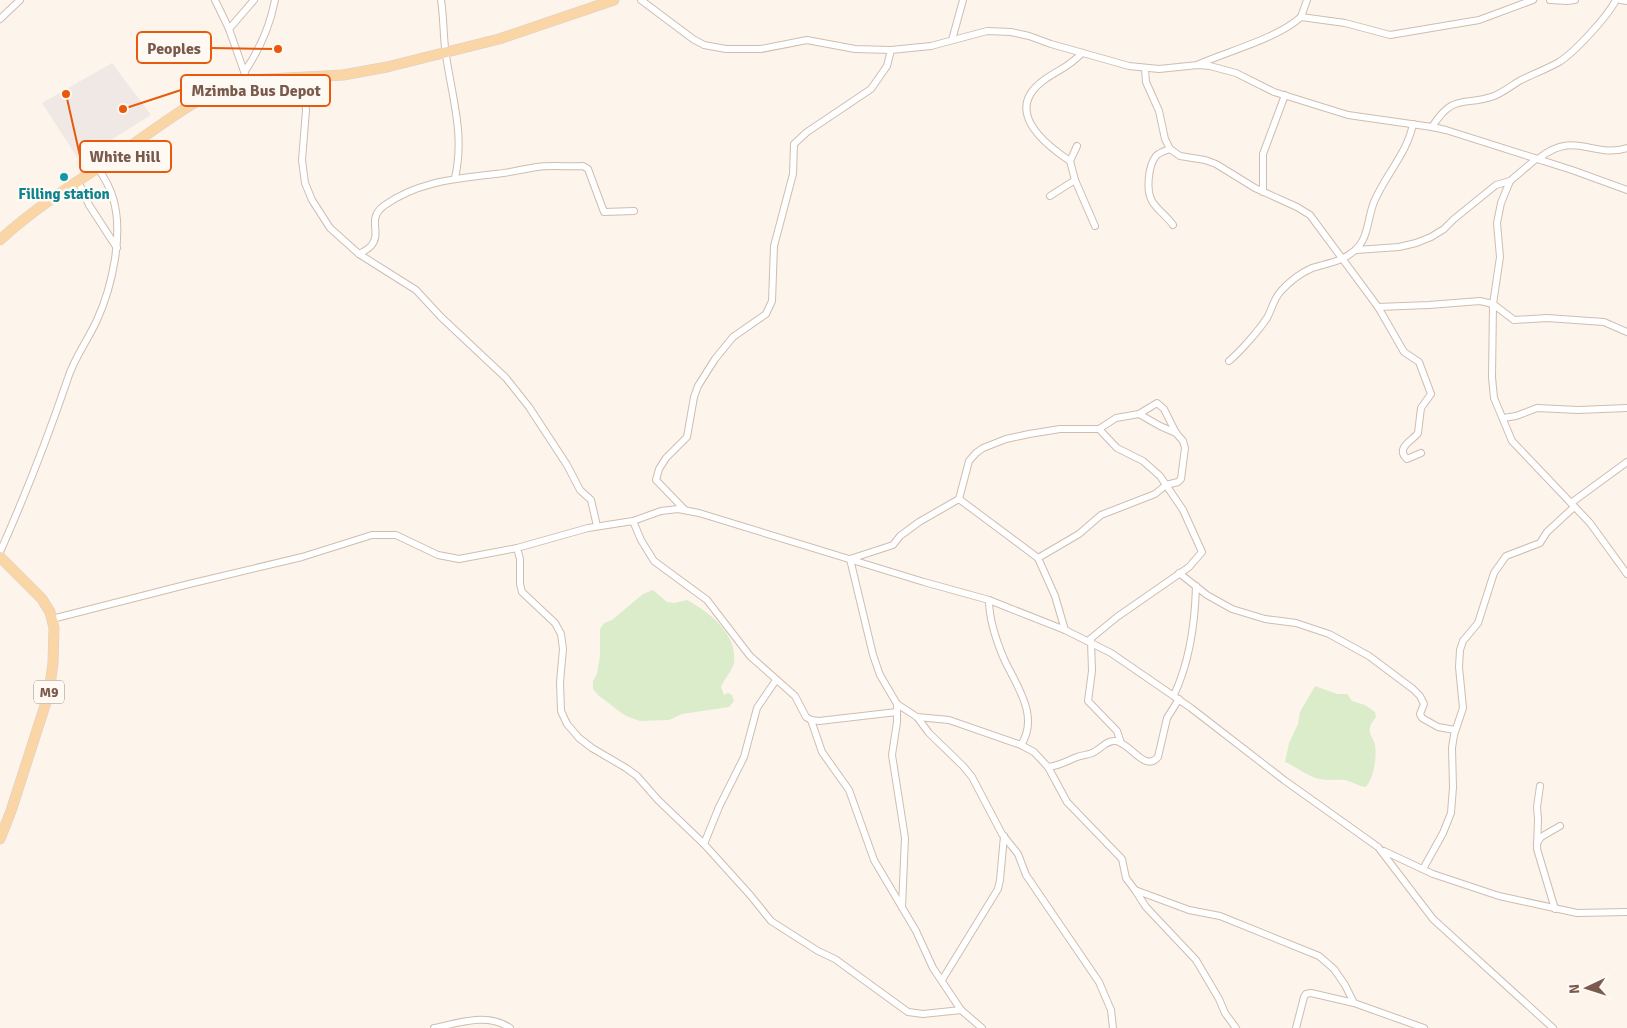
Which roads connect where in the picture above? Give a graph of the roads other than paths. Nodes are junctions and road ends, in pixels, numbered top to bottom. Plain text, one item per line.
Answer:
1 (20, 0) edge
2 (216, 0) edge
3 (254, 0) edge
4 (275, 0) edge
5 (441, 0) edge
6 (614, 0) edge
7 (641, 0) edge
8 (963, 0) edge
9 (1307, 0) edge
10 (1533, 0) edge
11 (1550, 0) edge
12 (1575, 0) edge
13 (1616, 0) edge
14 (1620, 0) edge
15 (1627, 1) edge
16 (1301, 17) junction
17 (0, 19) edge
18 (229, 29) junction
19 (952, 40) junction
20 (891, 50) junction
21 (1082, 53) junction
22 (445, 54) junction
23 (1198, 65) junction
24 (1146, 68) junction
25 (246, 75) junction
26 (304, 78) junction
27 (1285, 95) junction
28 (1413, 124) junction
29 (1432, 127) junction
30 (1076, 146) dead end
31 (1170, 148) junction
32 (1627, 148) edge
33 (1537, 159) junction
34 (1070, 161) junction
35 (97, 168) junction
36 (455, 178) junction
37 (1075, 180) junction
38 (78, 181) junction
39 (1510, 181) junction
40 (1627, 190) edge
41 (1263, 192) junction
42 (1050, 196) dead end
43 (634, 211) dead end
44 (1173, 225) dead end
45 (1095, 226) dead end
46 (0, 240) edge
47 (117, 248) junction
48 (1356, 250) junction
49 (359, 254) junction
50 (1343, 260) junction
51 (1493, 304) junction
52 (1378, 307) junction
53 (1627, 332) edge
54 (1229, 361) dead end
55 (1627, 408) edge
56 (1139, 414) junction
57 (1503, 418) junction
58 (1099, 429) junction
59 (1176, 433) junction
60 (1421, 453) dead end
61 (1627, 462) edge
62 (1166, 485) junction
63 (959, 499) junction
64 (1572, 505) junction
65 (685, 510) junction
66 (633, 521) junction
67 (597, 526) junction
68 (517, 548) junction
69 (0, 552) edge
70 (0, 557) edge
71 (1038, 558) junction
72 (850, 559) junction
73 (1179, 573) junction
74 (1627, 574) edge
75 (1196, 586) junction
76 (989, 600) junction
77 (52, 620) junction
78 (1065, 630) junction
79 (1090, 641) junction
80 (776, 680) junction
81 (1176, 697) junction
82 (897, 704) junction
83 (897, 712) junction
84 (917, 717) junction
85 (811, 720) junction
86 (1455, 730) junction
87 (1121, 743) junction
88 (1021, 745) junction
89 (1048, 767) junction
90 (1540, 786) dead end
91 (1560, 826) dead end
92 (1004, 836) junction
93 (0, 839) edge
94 (704, 844) junction
95 (1537, 844) junction
96 (1378, 847) junction
97 (1423, 869) junction
98 (1135, 890) junction
99 (902, 908) junction
100 (1556, 909) junction
101 (1627, 912) edge
102 (942, 980) junction
103 (1354, 1002) junction
104 (961, 1010) junction
105 (971, 1019) junction
106 (434, 1028) edge
107 (510, 1028) edge
108 (972, 1028) edge
109 (982, 1028) edge
110 (1113, 1028) edge
111 (1236, 1028) edge
112 (1296, 1028) edge
113 (1424, 1028) edge
114 (1552, 1028) edge

1 - 17 street
2 - 18 street
3 - 18 street
4 - 25 street
5 - 22 street
6 - 22 main road
7 - 20 street
8 - 19 street
9 - 16 street
10 - 16 street
11 - 12 street
13 - 29 street
14 - 15 street
16 - 23 street
18 - 25 street
19 - 20 street
19 - 21 street
20 - 65 street
21 - 24 street
21 - 34 street
22 - 26 main road
22 - 36 street
23 - 24 street
23 - 27 street
24 - 31 street
25 - 26 main road
25 - 35 main road
26 - 49 street
27 - 28 street
27 - 41 street
28 - 29 street
28 - 48 street
29 - 33 street
30 - 34 street
31 - 41 street
31 - 44 street
32 - 33 street
33 - 39 street
33 - 40 street
34 - 37 street
35 - 38 main road
35 - 47 street
36 - 43 street
36 - 49 street
37 - 42 street
37 - 45 street
38 - 46 main road
38 - 47 street
39 - 48 street
39 - 51 street
41 - 50 street
47 - 69 street
48 - 50 street
49 - 67 street
50 - 52 street
50 - 54 street
51 - 52 street
51 - 53 street
51 - 57 street
52 - 60 street
55 - 57 street
56 - 58 street
56 - 59 street
56 - 59 street
57 - 64 street
58 - 62 street
58 - 63 street
59 - 62 street
61 - 64 street
62 - 71 street
62 - 73 street
63 - 71 street
63 - 72 street
64 - 74 street
64 - 86 street
65 - 66 street
65 - 72 street
66 - 67 street
66 - 80 street
67 - 68 street
68 - 77 street
68 - 94 street
70 - 77 main road, M9
71 - 78 street
72 - 76 street
72 - 82 street
73 - 75 street
73 - 79 street
75 - 81 street
75 - 86 street
76 - 78 street
76 - 88 street
77 - 93 main road, M9
78 - 79 street
79 - 81 street
79 - 87 street
80 - 85 street
80 - 94 street
81 - 87 street
81 - 96 street
82 - 83 street
82 - 84 street
83 - 85 street
83 - 99 street
84 - 88 street
84 - 92 street
85 - 99 street
86 - 97 street
87 - 89 street
88 - 89 street
89 - 98 street
90 - 95 street
91 - 95 street
92 - 102 street
92 - 110 street
94 - 104 street
95 - 100 street
96 - 97 street
96 - 114 street
97 - 100 street
98 - 103 street
98 - 111 street
99 - 102 street
100 - 101 street
102 - 104 street
103 - 112 street
103 - 113 street
104 - 105 street
105 - 108 street
105 - 109 street
106 - 107 street

